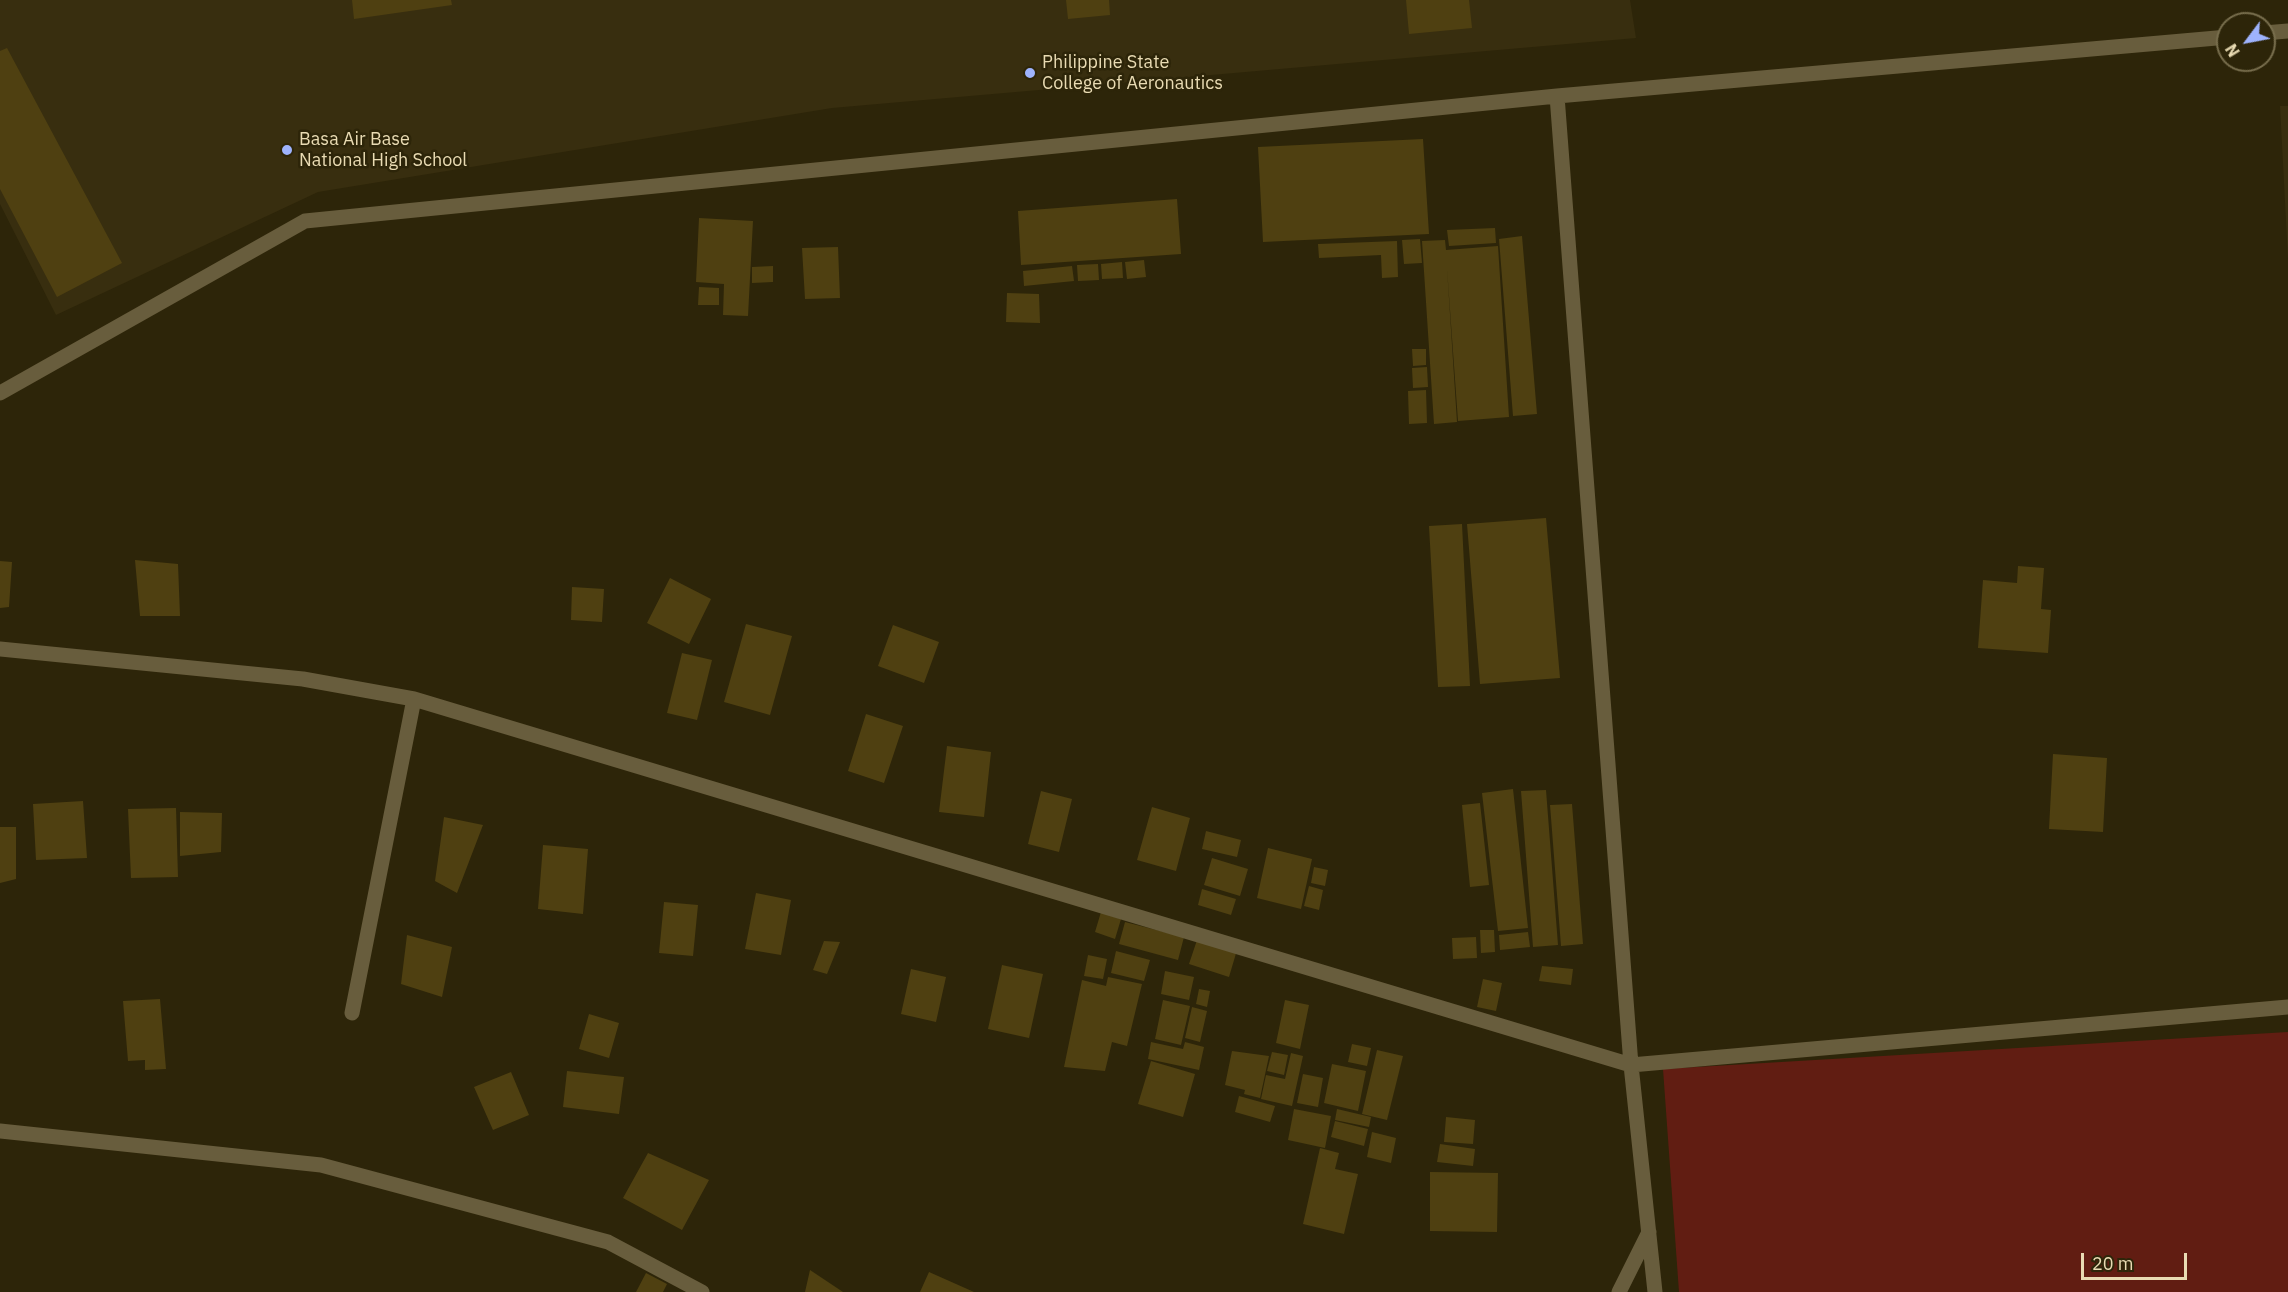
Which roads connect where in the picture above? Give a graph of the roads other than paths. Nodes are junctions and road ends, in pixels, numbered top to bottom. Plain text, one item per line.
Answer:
1 (2216, 37) edge
2 (1557, 96) junction
3 (0, 393) edge
4 (0, 649) edge
5 (414, 699) junction
6 (2288, 1007) edge
7 (352, 1013) dead end
8 (1631, 1065) junction
9 (0, 1131) edge
10 (1649, 1232) junction
11 (702, 1292) edge
12 (1619, 1292) edge
13 (1655, 1292) edge

1 - 2 lane
2 - 3 lane
2 - 8 lane
4 - 5 lane
5 - 7 lane
5 - 8 lane
6 - 8 lane
8 - 10 lane
9 - 11 lane
10 - 12 lane
10 - 13 lane

